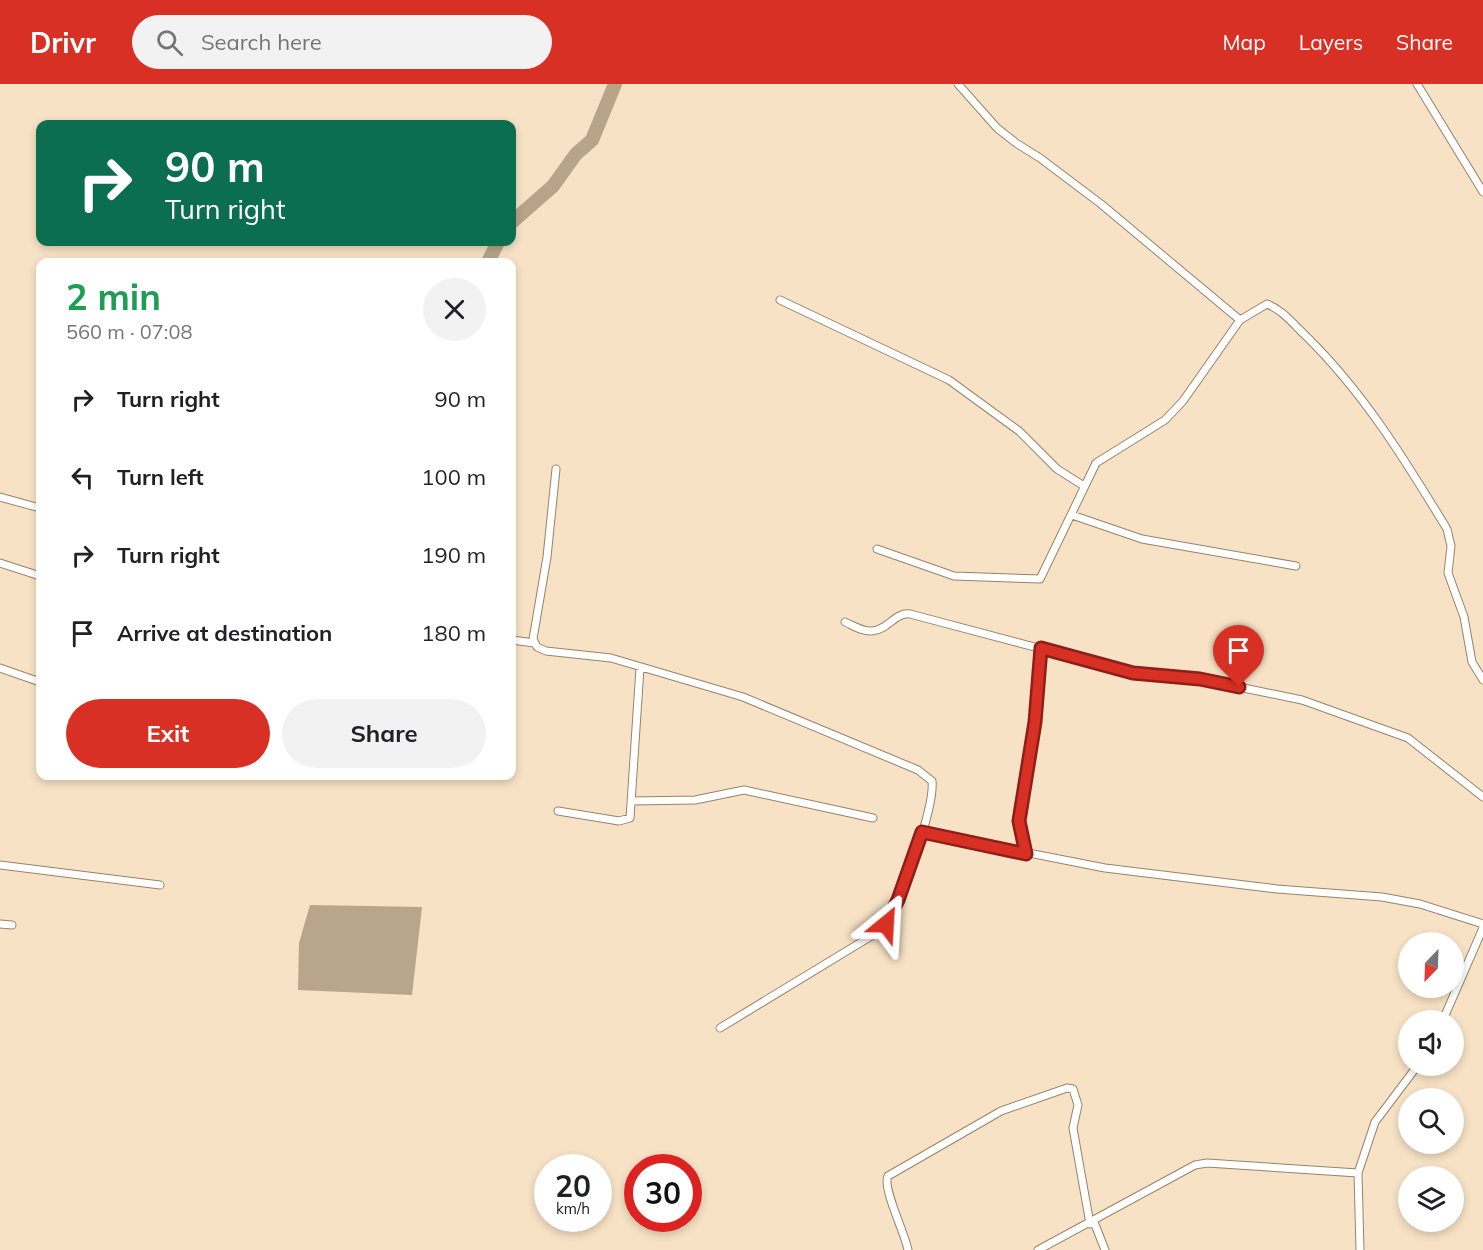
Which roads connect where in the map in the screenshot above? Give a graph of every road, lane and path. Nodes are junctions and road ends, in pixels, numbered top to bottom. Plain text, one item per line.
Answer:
1 (958, 84) edge
2 (1417, 84) edge
3 (1483, 192) edge
4 (780, 300) dead end
5 (1240, 320) junction
6 (556, 469) dead end
7 (1084, 486) junction
8 (0, 497) edge
9 (36, 507) edge
10 (1072, 515) junction
11 (877, 549) dead end
12 (0, 563) edge
13 (1296, 566) dead end
14 (36, 575) edge
15 (845, 622) dead end
16 (516, 641) edge
17 (534, 643) junction
18 (1041, 648) junction
19 (0, 668) edge
20 (640, 668) junction
21 (1483, 680) edge
22 (36, 681) edge
23 (1483, 797) edge
24 (633, 801) junction
25 (558, 811) dead end
26 (873, 818) dead end
27 (922, 832) junction
28 (1026, 854) junction
29 (0, 865) edge
30 (160, 885) dead end
31 (0, 924) edge
32 (12, 925) dead end
33 (1483, 926) edge
34 (1447, 1010) edge
35 (720, 1028) dead end
36 (1410, 1076) edge
37 (1358, 1173) junction
38 (1092, 1223) junction
39 (908, 1250) edge
40 (1038, 1250) edge
41 (1105, 1250) edge
42 (1360, 1250) edge

1 - 5 street
2 - 3 street
4 - 7 street
5 - 7 street
5 - 21 street
6 - 17 street
7 - 10 street
8 - 9 street
10 - 11 street
10 - 13 street
12 - 14 street
15 - 18 street
16 - 17 street
17 - 20 street
18 - 23 street
18 - 28 street
19 - 22 street
20 - 24 street
20 - 27 street
24 - 25 street
24 - 26 street
27 - 28 street
27 - 35 street
28 - 33 street
29 - 30 street
31 - 32 street
33 - 34 street
36 - 37 street
37 - 38 street
37 - 42 street
38 - 39 street
38 - 40 street
38 - 41 street

